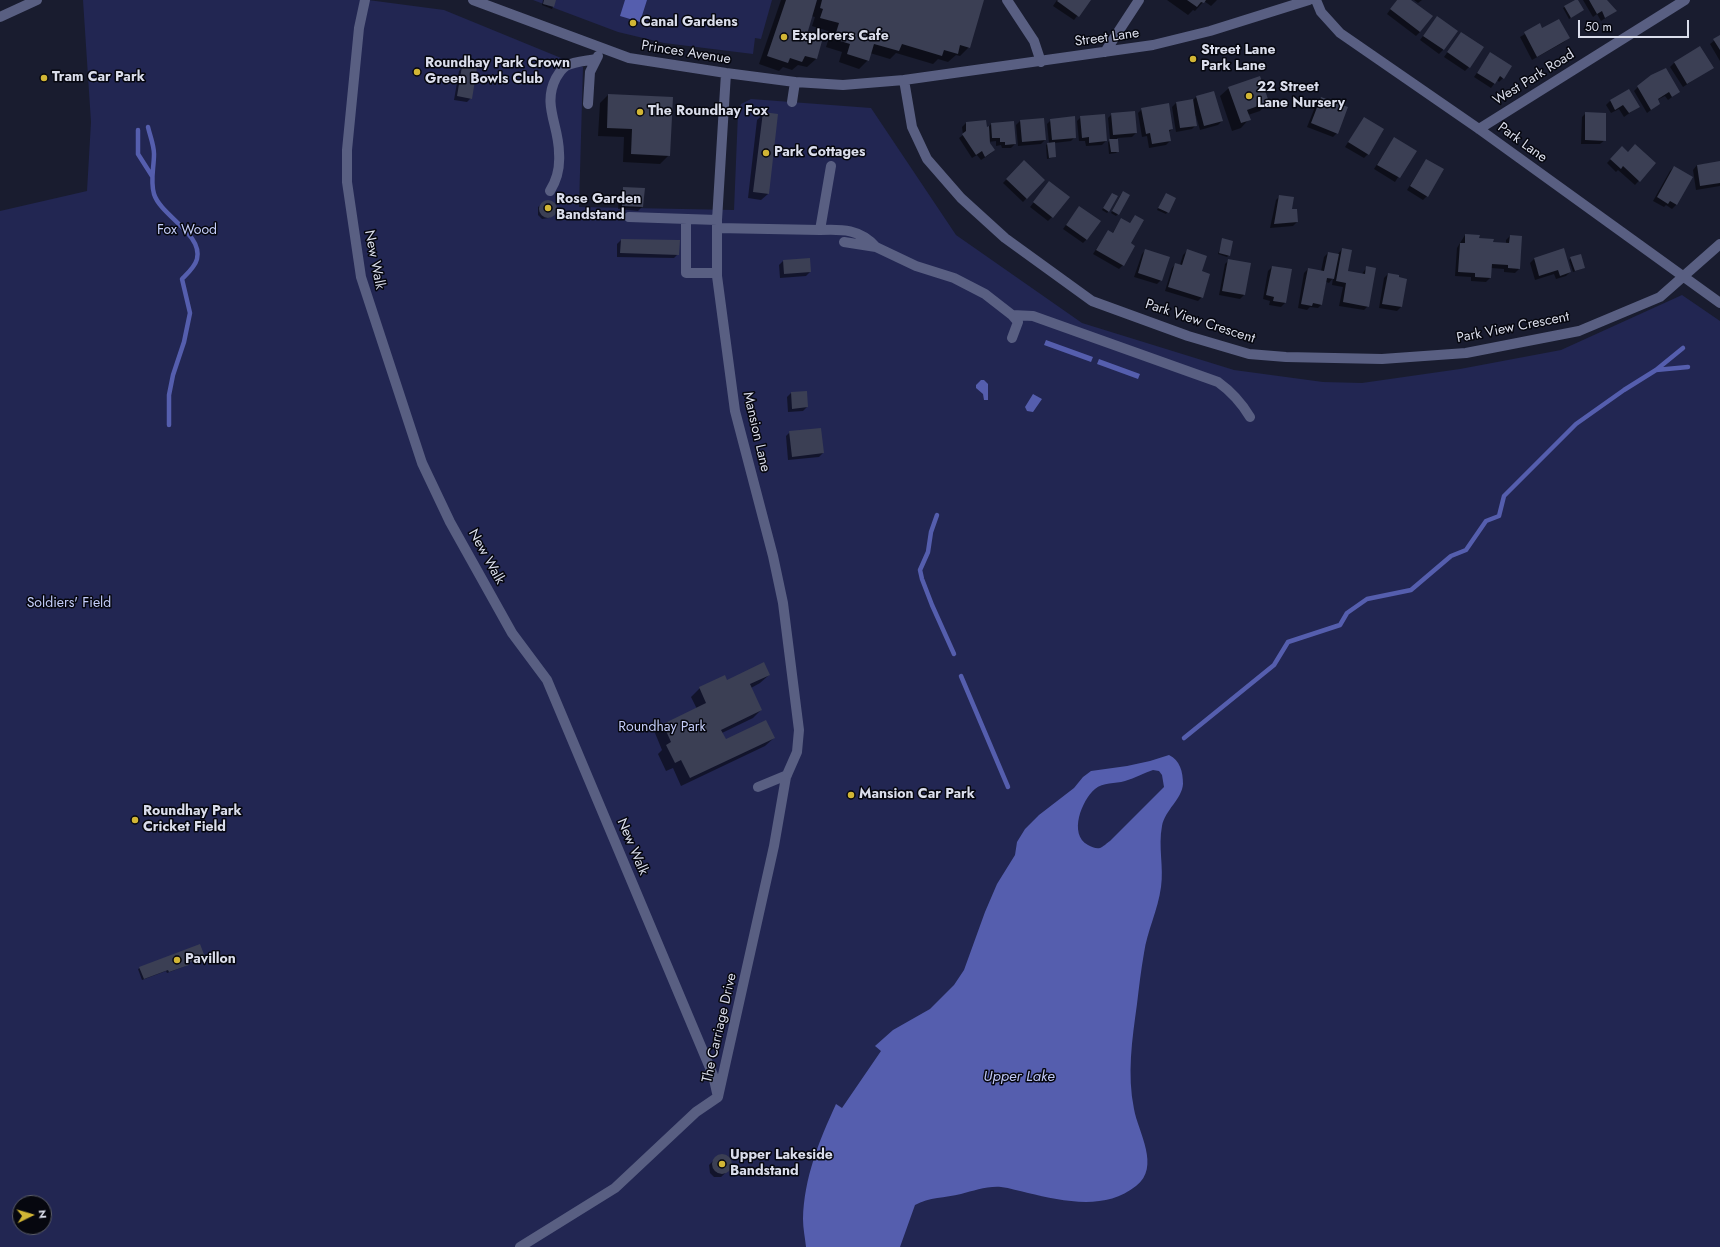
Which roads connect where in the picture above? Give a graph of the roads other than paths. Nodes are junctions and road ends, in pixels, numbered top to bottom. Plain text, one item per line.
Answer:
1 (37, 0) edge
2 (364, 0) edge
3 (473, 0) edge
4 (1007, 0) edge
5 (1139, 0) edge
6 (1309, 0) edge
7 (1316, 0) edge
8 (1685, 0) edge
9 (0, 17) edge
10 (602, 48) junction
11 (1104, 52) junction
12 (596, 59) junction
13 (1041, 62) junction
14 (726, 73) junction
15 (904, 80) junction
16 (795, 82) junction
17 (792, 102) dead end
18 (588, 104) dead end
19 (1480, 129) junction
20 (831, 166) dead end
21 (550, 191) dead end
22 (629, 217) dead end
23 (686, 219) junction
24 (717, 224) junction
25 (820, 230) junction
26 (844, 242) dead end
27 (1720, 244) edge
28 (876, 247) junction
29 (717, 273) junction
30 (1684, 277) junction
31 (1720, 303) edge
32 (1012, 314) junction
33 (1012, 338) dead end
34 (1250, 417) dead end
35 (786, 775) junction
36 (758, 787) dead end
37 (784, 790) joint
38 (718, 1097) junction
39 (520, 1247) edge

1 - 9 street
2 - 38 street, New Walk
3 - 10 street, Princes Avenue
4 - 13 street
5 - 11 street
6 - 11 street, Street Lane
7 - 19 street, Park Lane
8 - 19 street, West Park Road
10 - 12 street
10 - 14 street, Princes Avenue
11 - 13 street, Street Lane
12 - 18 street
12 - 21 street
13 - 15 street, Street Lane
14 - 16 street, Princes Avenue
14 - 24 street, Mansion Lane
15 - 16 street, Princes Avenue
15 - 30 street, Park View Crescent
16 - 17 street
19 - 30 street, Park Lane
20 - 25 street
22 - 23 street
23 - 24 street
23 - 29 street
24 - 25 street
24 - 29 street, Mansion Lane
25 - 28 street
26 - 28 street
27 - 30 street, Park View Crescent
28 - 32 street
29 - 35 street, Mansion Lane
30 - 31 street, Park Lane
32 - 33 street
32 - 34 street
35 - 36 street
35 - 37 street, Mansion Lane
37 - 38 street, The Carriage Drive
38 - 39 street, The Carriage Drive

